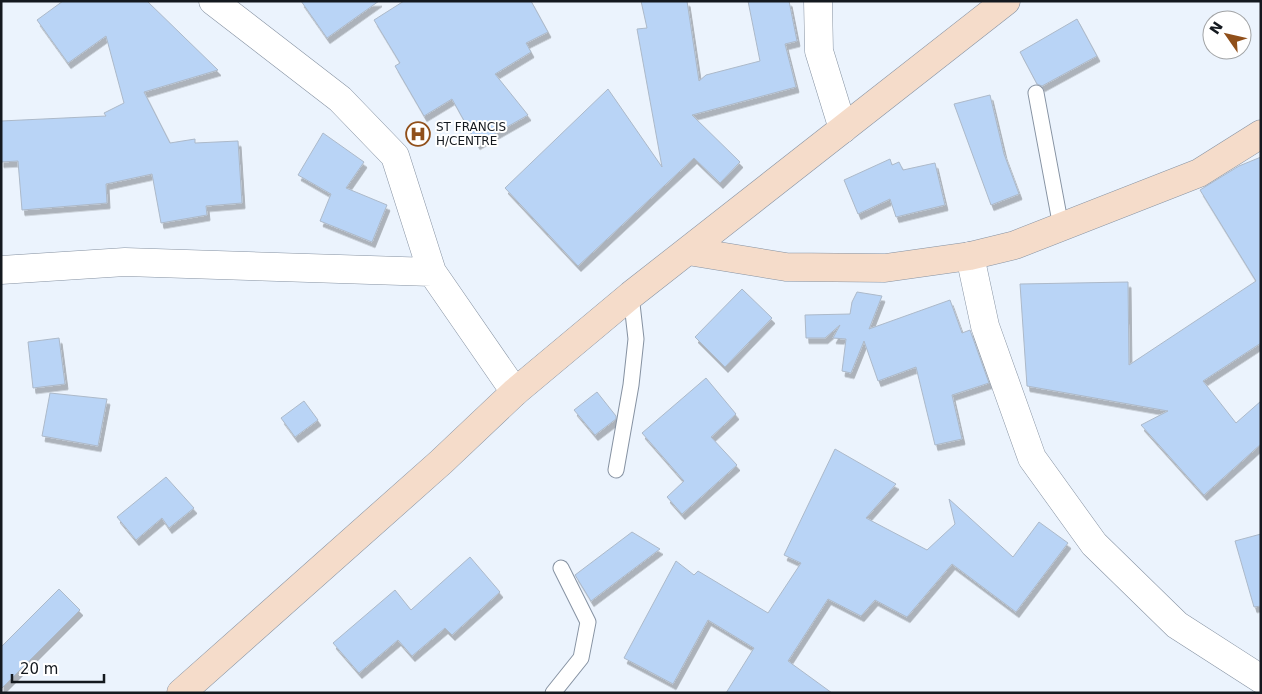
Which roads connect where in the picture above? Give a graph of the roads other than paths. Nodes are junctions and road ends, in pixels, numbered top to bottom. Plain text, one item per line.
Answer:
1 (214, 1) edge
2 (818, 1) edge
3 (1006, 1) edge
4 (1036, 93) dead end
5 (843, 129) junction
6 (1261, 134) edge
7 (1061, 227) junction
8 (688, 251) junction
9 (970, 256) junction
10 (1, 270) edge
11 (432, 272) junction
12 (631, 296) junction
13 (515, 392) junction
14 (616, 470) dead end
15 (561, 568) dead end
16 (1261, 679) edge
17 (182, 693) edge
18 (552, 693) edge

1 - 11 street
2 - 5 street
3 - 5 main road
4 - 7 lane
5 - 8 main road
6 - 7 main road
7 - 9 main road
8 - 9 main road
8 - 12 main road
9 - 16 street
10 - 11 street
11 - 13 street
12 - 13 main road
12 - 14 lane
13 - 17 main road
15 - 18 lane

